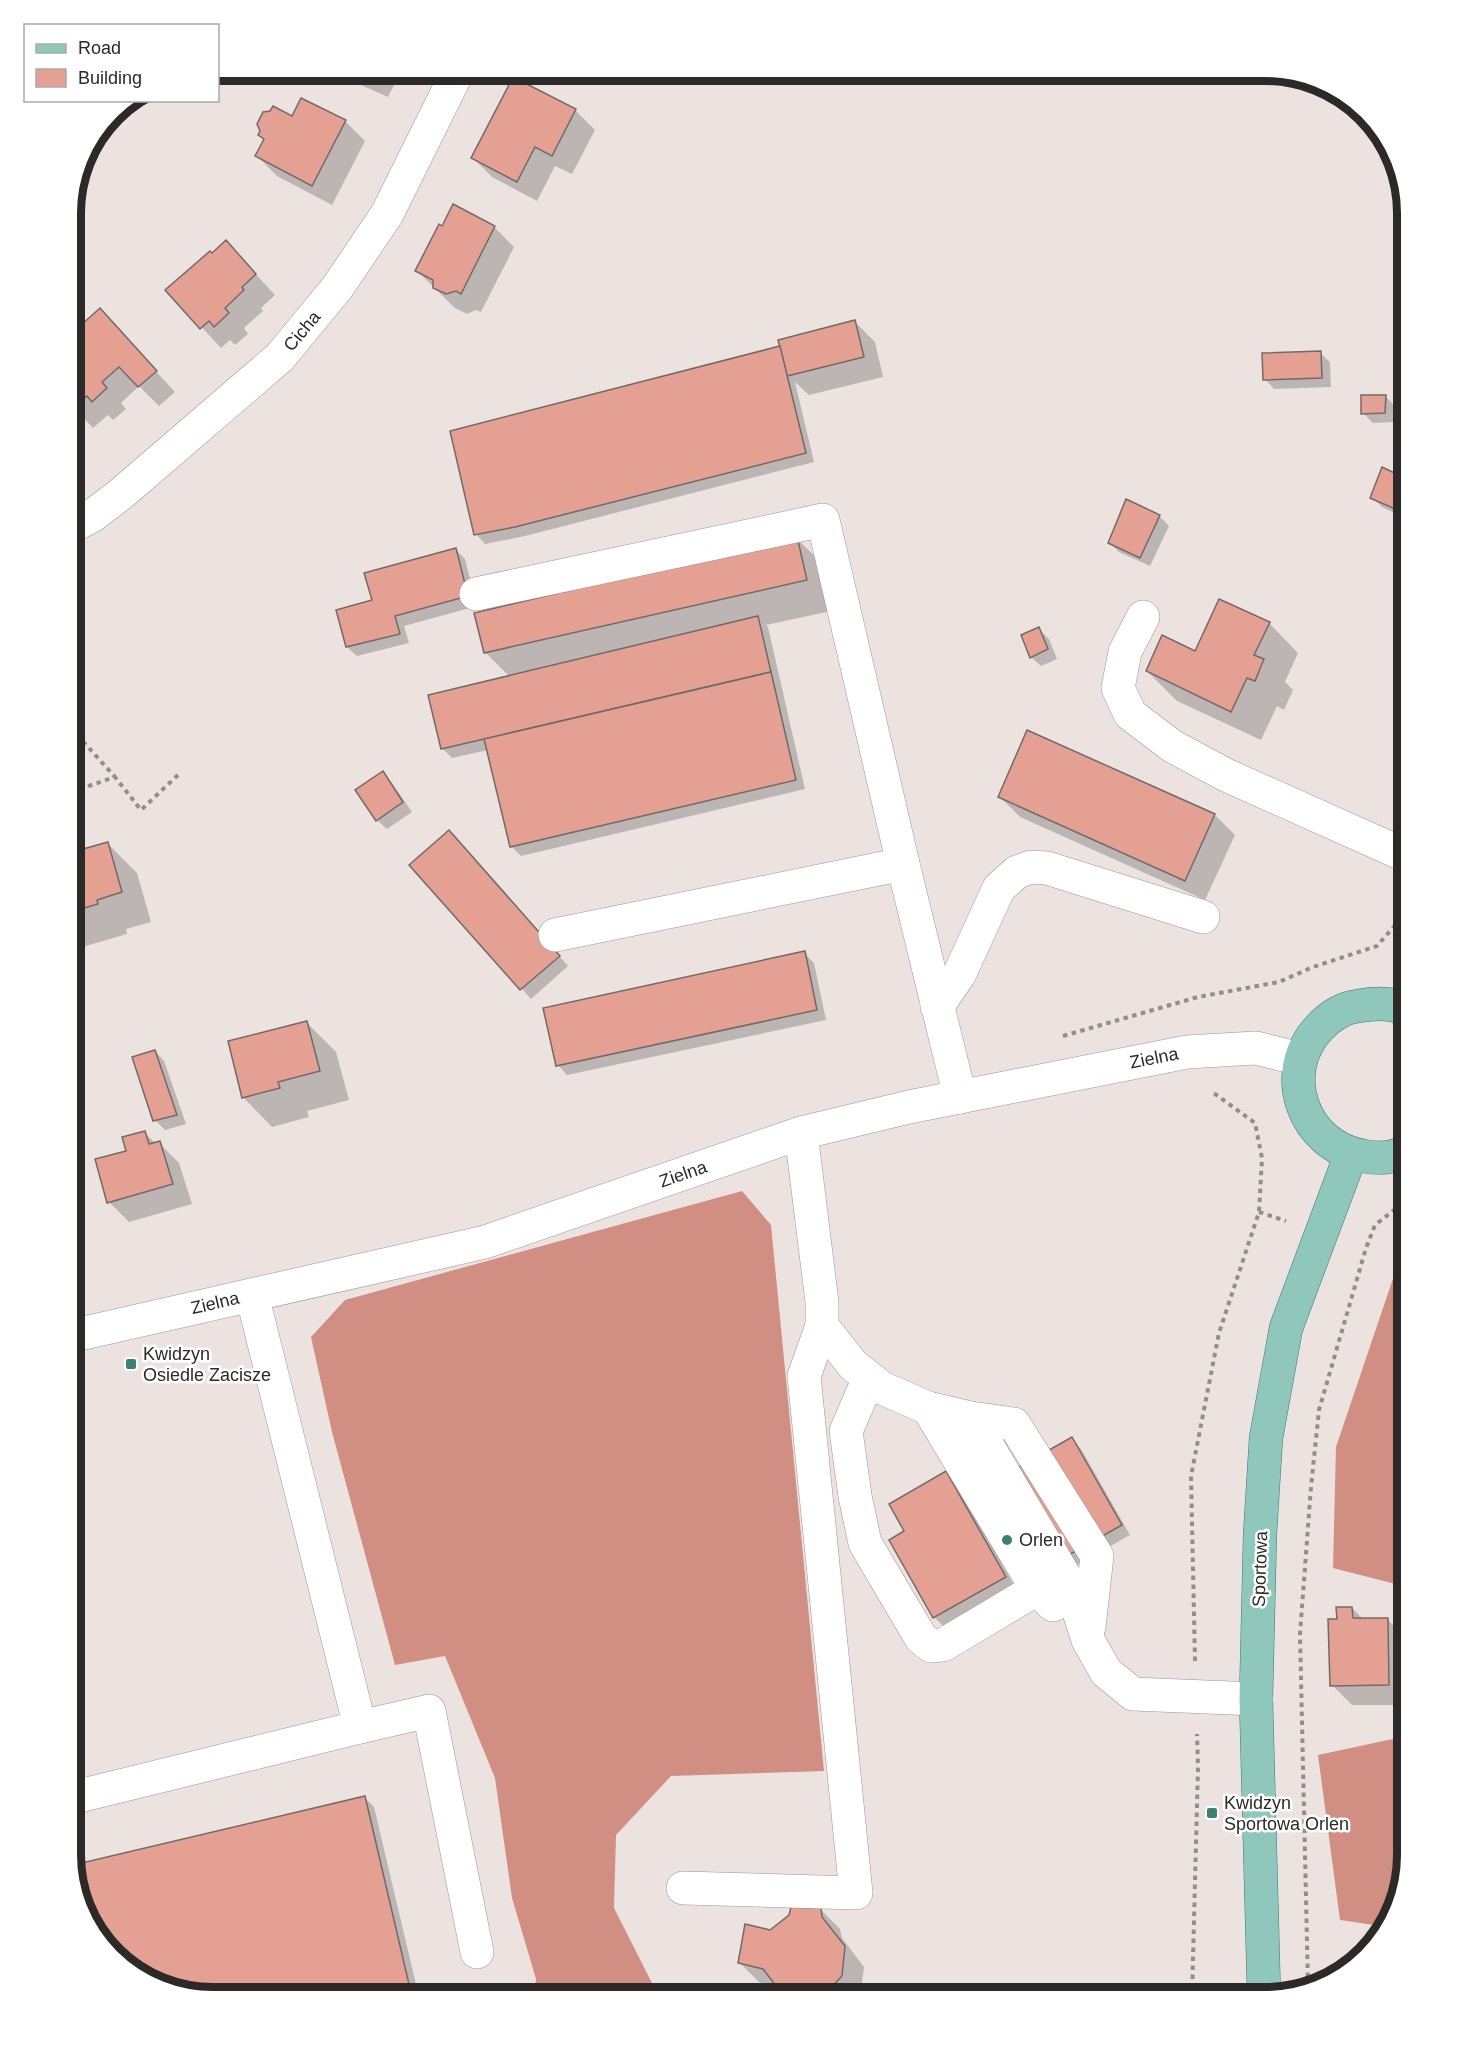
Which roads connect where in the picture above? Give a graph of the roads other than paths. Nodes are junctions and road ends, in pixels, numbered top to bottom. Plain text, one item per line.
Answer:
1 (453, 81) edge
2 (81, 522) edge
3 (476, 594) dead end
4 (1143, 617) dead end
5 (1397, 852) edge
6 (903, 864) junction
7 (1203, 917) dead end
8 (555, 935) dead end
9 (1397, 1004) edge
10 (937, 1007) junction
11 (1300, 1059) junction
12 (960, 1097) junction
13 (801, 1133) junction
14 (1351, 1154) junction
15 (1397, 1154) edge
16 (252, 1295) junction
17 (822, 1326) junction
18 (81, 1334) edge
19 (869, 1378) junction
20 (928, 1408) junction
21 (1037, 1590) junction
22 (1088, 1640) junction
23 (1256, 1699) junction
24 (360, 1727) junction
25 (81, 1795) edge
26 (683, 1888) dead end
27 (477, 1952) dead end
28 (1264, 1987) edge

1 - 2 street, Cicha
3 - 6 street
4 - 5 street
6 - 8 street
6 - 10 street
7 - 10 street
9 - 11 main road
10 - 12 street
11 - 12 street, Zielna
11 - 14 main road
12 - 13 street, Zielna
13 - 16 street, Zielna
13 - 17 street
14 - 15 main road
14 - 23 main road, Sportowa
16 - 18 street, Zielna
16 - 24 street
17 - 19 street
17 - 26 street
19 - 20 street
19 - 21 street
20 - 21 street
20 - 22 street
21 - 22 street
22 - 23 street
23 - 28 main road, Sportowa
24 - 25 street
24 - 27 street

